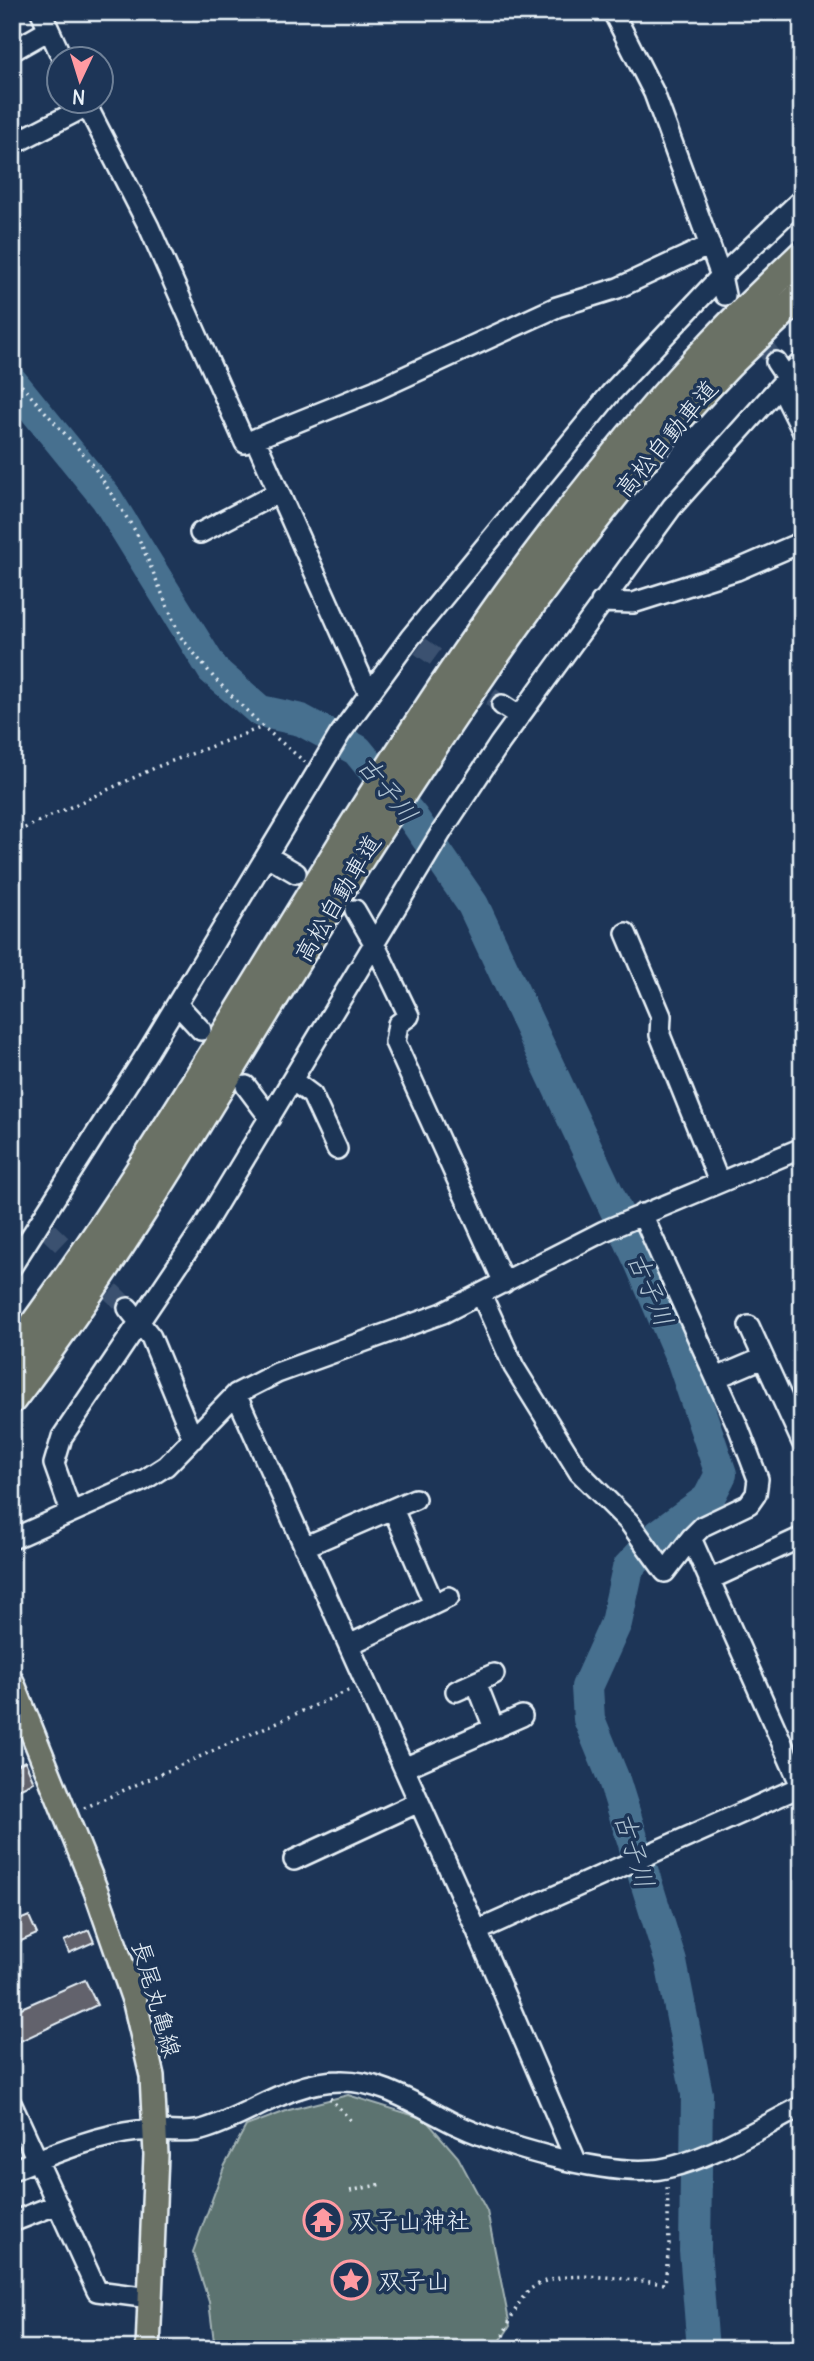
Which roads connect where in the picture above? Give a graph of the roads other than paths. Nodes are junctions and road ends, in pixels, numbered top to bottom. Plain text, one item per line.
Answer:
1 (613, 12) edge
2 (45, 21) edge
3 (57, 46) edge
4 (12, 51) edge
5 (64, 116) edge
6 (92, 116) edge
7 (19, 141) dead end
8 (802, 199) edge
9 (710, 245) junction
10 (802, 255) edge
11 (723, 285) junction
12 (802, 294) edge
13 (802, 362) edge
14 (781, 369) junction
15 (802, 430) edge
16 (255, 439) junction
17 (279, 492) junction
18 (200, 533) dead end
19 (802, 542) edge
20 (601, 602) junction
21 (369, 694) junction
22 (411, 758) junction
23 (371, 820) junction
24 (267, 856) junction
25 (296, 873) dead end
26 (355, 910) dead end
27 (626, 933) dead end
28 (374, 943) junction
29 (177, 1004) junction
30 (201, 1030) dead end
31 (292, 1080) junction
32 (246, 1086) dead end
33 (270, 1118) junction
34 (802, 1148) edge
35 (337, 1149) dead end
36 (719, 1182) junction
37 (640, 1215) junction
38 (12, 1266) edge
39 (504, 1283) junction
40 (481, 1294) junction
41 (134, 1315) junction
42 (749, 1326) dead end
43 (12, 1355) edge
44 (763, 1358) junction
45 (716, 1377) junction
46 (236, 1394) junction
47 (12, 1399) edge
48 (193, 1439) junction
49 (802, 1442) edge
50 (415, 1499) dead end
51 (393, 1509) junction
52 (71, 1511) junction
53 (802, 1537) edge
54 (691, 1538) junction
55 (12, 1539) edge
56 (304, 1547) junction
57 (709, 1580) junction
58 (349, 1645) junction
59 (494, 1674) dead end
60 (12, 1682) edge
61 (476, 1682) junction
62 (456, 1691) dead end
63 (522, 1716) dead end
64 (494, 1728) junction
65 (404, 1768) junction
66 (802, 1787) edge
67 (419, 1802) junction
68 (294, 1860) dead end
69 (477, 1931) junction
70 (12, 2105) edge
71 (802, 2106) edge
72 (156, 2134) junction
73 (38, 2160) junction
74 (576, 2161) junction
75 (12, 2170) edge
76 (58, 2204) junction
77 (12, 2222) edge
78 (150, 2298) junction
79 (148, 2349) edge

1 - 9 street
2 - 3 street
2 - 4 street
5 - 7 street
6 - 16 street
8 - 11 street
9 - 11 street
9 - 16 street
10 - 22 highway, 高松自動車道
11 - 21 street
12 - 22 highway, 高松自動車道
13 - 14 street
14 - 15 street
14 - 20 street
16 - 17 street
17 - 18 street
17 - 21 street
19 - 20 street
20 - 28 street
21 - 24 street
22 - 23 highway, 高松自動車道
23 - 43 highway, 高松自動車道
23 - 47 highway, 高松自動車道
24 - 25 street
24 - 29 street
26 - 28 street
27 - 36 street
28 - 31 street
28 - 39 street
29 - 30 street
29 - 38 street
31 - 33 street
31 - 35 street
32 - 33 street
33 - 41 street
34 - 36 street
36 - 37 street
37 - 39 street
37 - 45 street
39 - 40 street
40 - 46 street
40 - 54 street
41 - 48 street
41 - 52 street
42 - 44 street
44 - 45 street
44 - 49 street
45 - 54 street
46 - 48 street
46 - 56 street
48 - 52 street
50 - 51 street
51 - 56 street
51 - 58 street
52 - 55 street
53 - 57 street
54 - 57 street
56 - 58 street
57 - 66 street
58 - 65 street
59 - 61 street
60 - 72 main road, 長尾丸亀線
61 - 62 street
61 - 64 street
63 - 64 street
64 - 65 street
65 - 67 street
66 - 69 street
67 - 68 street
67 - 69 street
69 - 74 street
70 - 73 street
71 - 74 street
72 - 73 street
72 - 74 street
72 - 78 main road, 長尾丸亀線
73 - 75 street
73 - 76 street
76 - 77 street
76 - 78 street
78 - 79 main road, 長尾丸亀線

